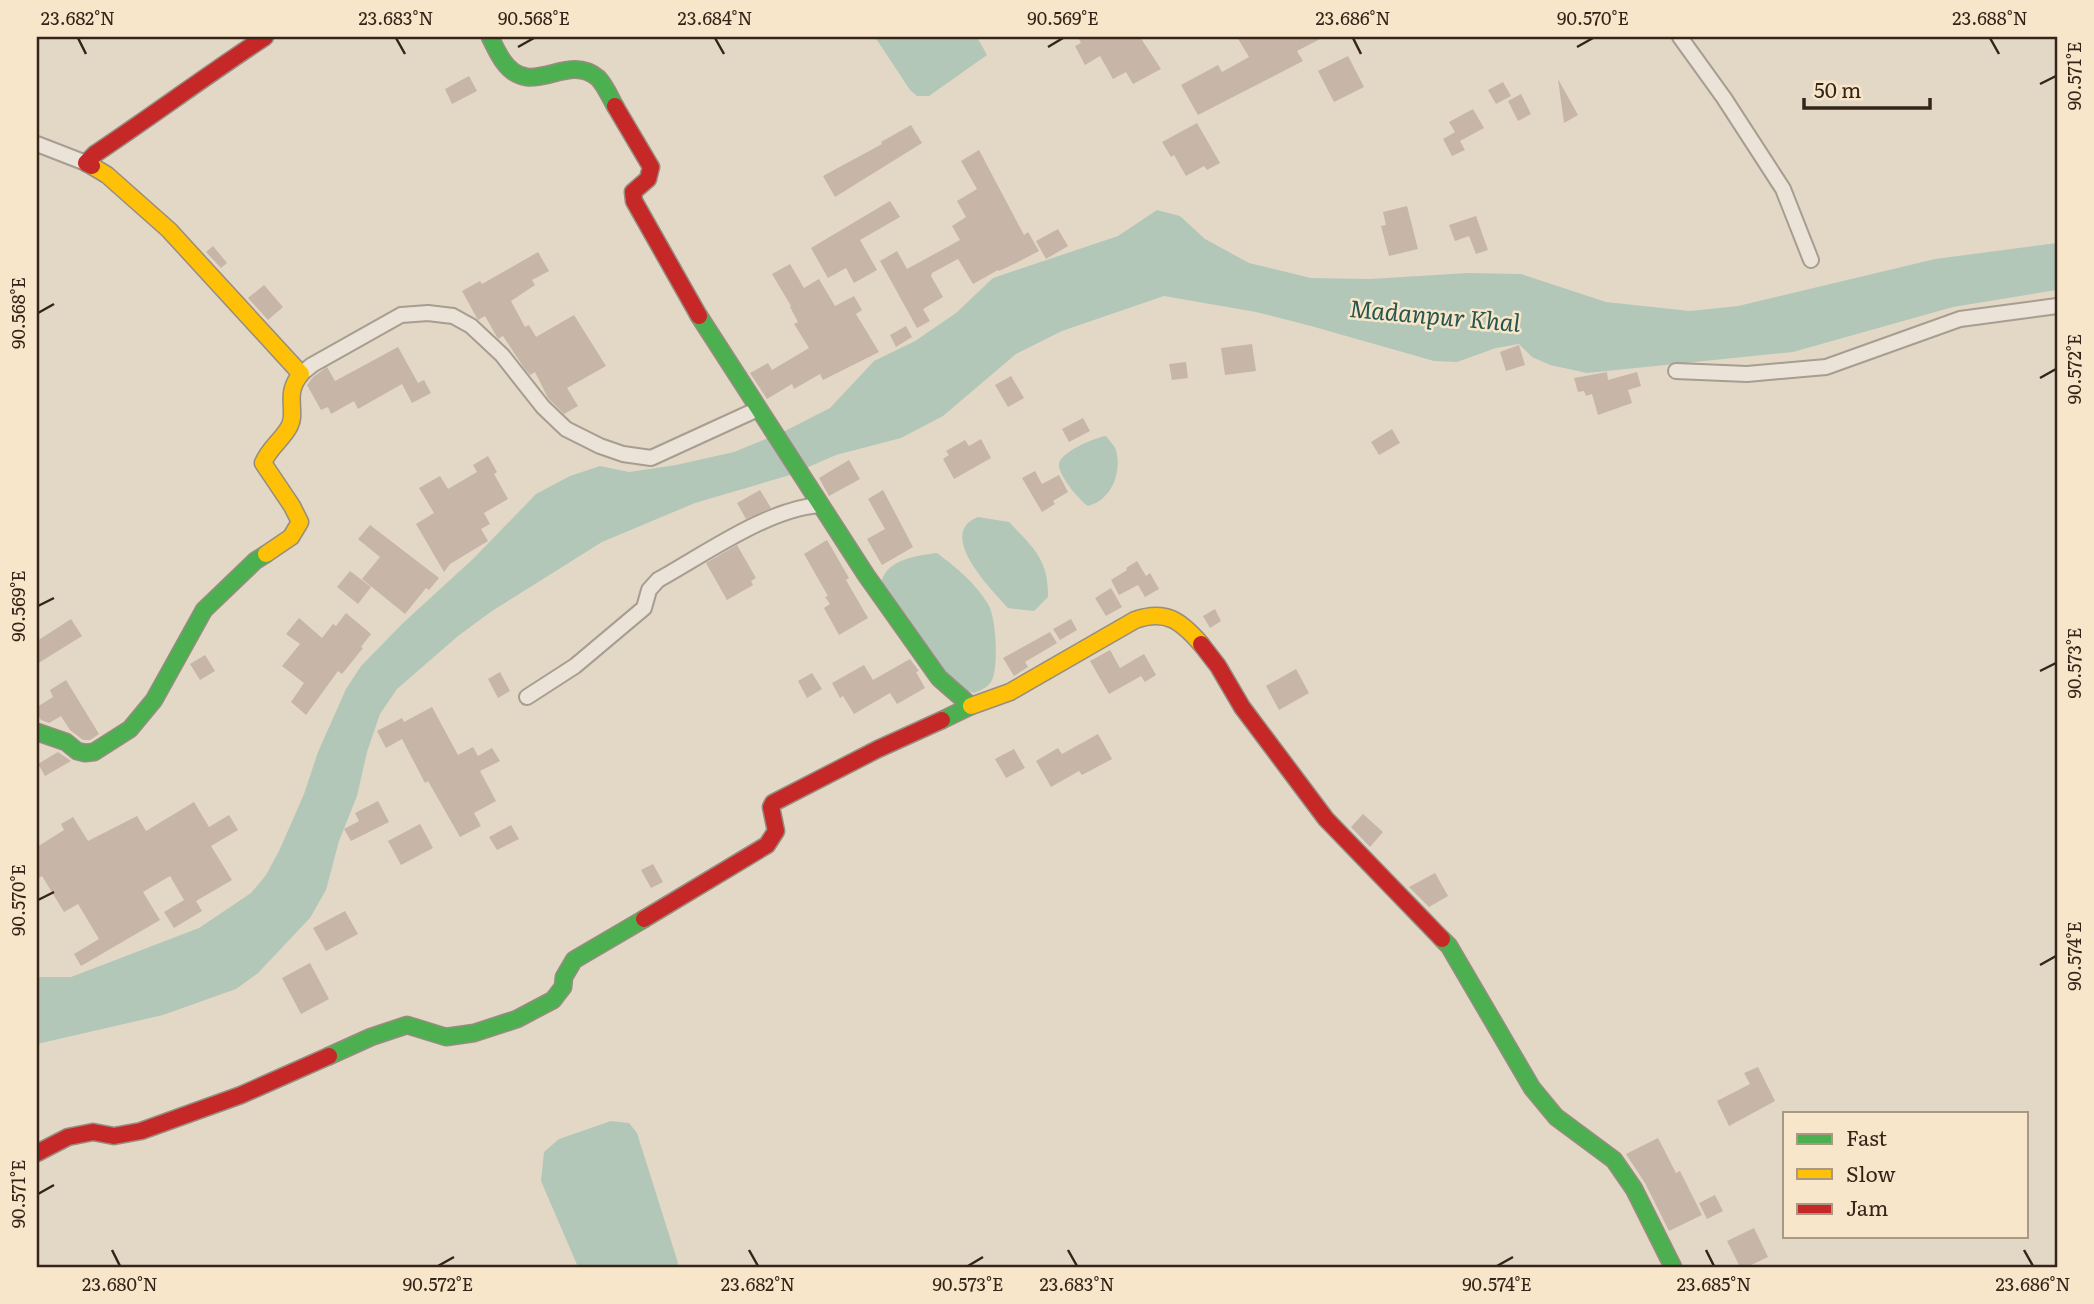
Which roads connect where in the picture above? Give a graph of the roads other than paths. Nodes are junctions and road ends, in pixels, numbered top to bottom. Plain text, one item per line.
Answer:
1 (265, 37) edge
2 (490, 37) edge
3 (1680, 37) edge
4 (37, 144) edge
5 (86, 163) junction
6 (1811, 260) dead end
7 (2057, 306) edge
8 (1676, 370) dead end
9 (301, 374) junction
10 (758, 408) junction
11 (820, 505) junction
12 (527, 697) dead end
13 (971, 706) junction
14 (37, 732) edge
15 (37, 1153) edge
16 (1673, 1267) edge

1 - 5 street
2 - 10 street
3 - 6 street
4 - 5 street
5 - 9 street
7 - 8 street
9 - 10 street
9 - 14 street
10 - 11 street
11 - 12 street
11 - 13 street
13 - 15 street
13 - 16 street

